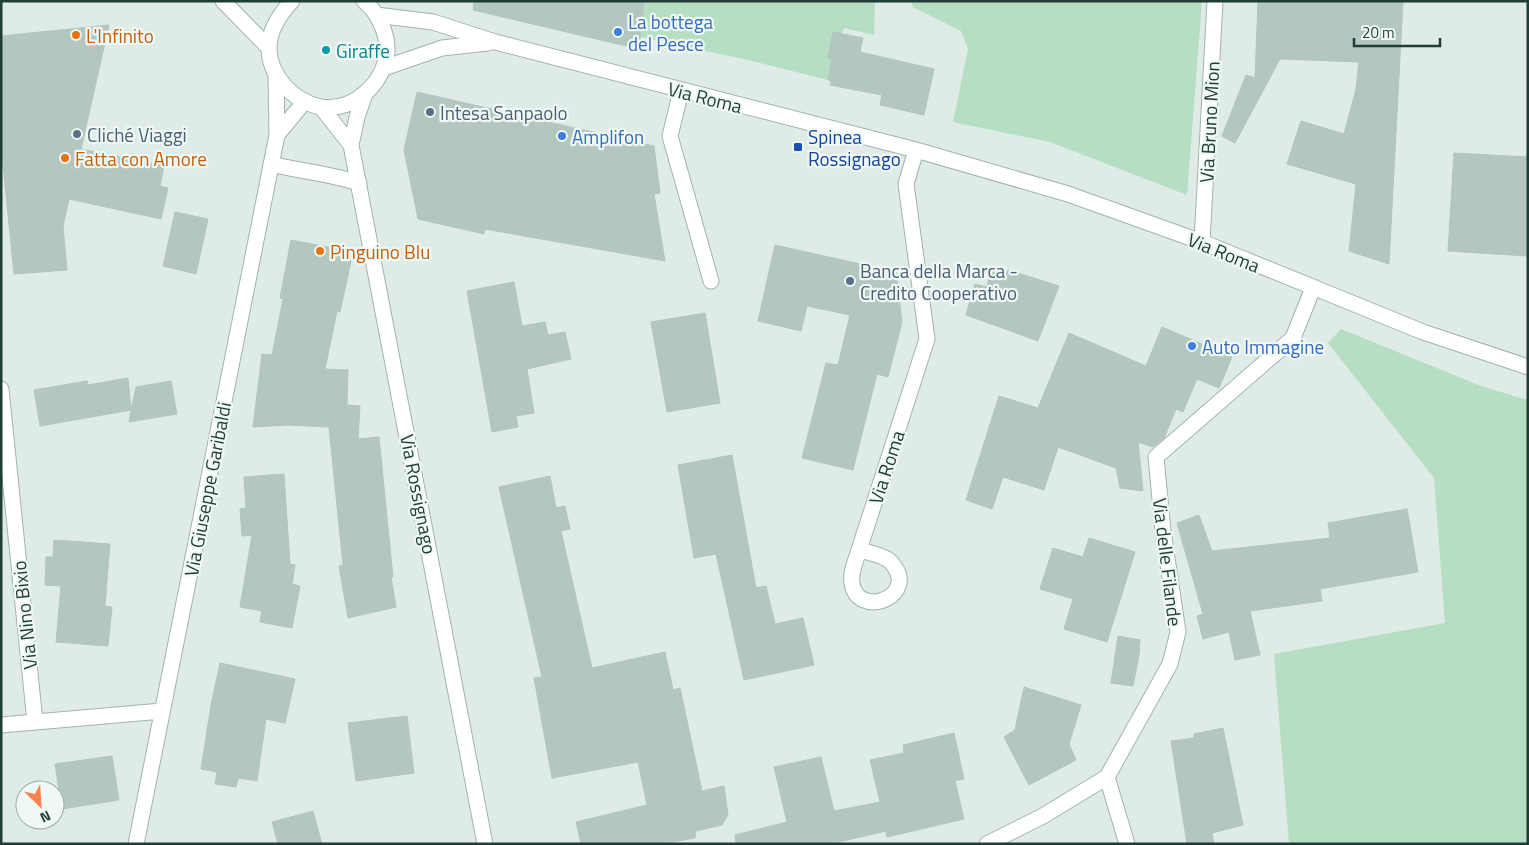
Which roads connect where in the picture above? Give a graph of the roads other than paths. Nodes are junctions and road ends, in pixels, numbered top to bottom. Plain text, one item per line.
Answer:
1 (223, 1) edge
2 (292, 1) edge
3 (364, 1) edge
4 (1215, 1) edge
5 (376, 15) junction
6 (494, 42) junction
7 (268, 48) junction
8 (384, 68) junction
9 (276, 76) junction
10 (681, 91) junction
11 (365, 94) junction
12 (305, 101) junction
13 (321, 107) junction
14 (277, 135) junction
15 (351, 145) junction
16 (916, 150) junction
17 (271, 164) junction
18 (359, 183) junction
19 (1202, 242) junction
20 (711, 281) dead end
21 (1313, 288) junction
22 (1528, 368) edge
23 (1, 389) edge
24 (860, 550) dead end
25 (162, 711) junction
26 (35, 722) junction
27 (1, 725) edge
28 (1107, 777) junction
29 (136, 844) edge
30 (485, 844) edge
31 (987, 844) edge
32 (1127, 844) edge

1 - 7 street
2 - 7 street
3 - 5 street
4 - 19 street, Via Bruno Mion
5 - 6 street, Via Roma
5 - 8 street
6 - 8 street, Via Roma
6 - 10 street, Via Roma
7 - 9 street
8 - 11 street
9 - 12 street
9 - 14 street, Via Giuseppe Garibaldi
10 - 16 street, Via Roma
10 - 20 street
11 - 13 street
11 - 15 street, Via Rossignago
12 - 13 street
12 - 14 street, Via Giuseppe Garibaldi
13 - 15 street, Via Rossignago
14 - 17 street, Via Giuseppe Garibaldi
15 - 18 street, Via Rossignago
16 - 19 street, Via Roma
16 - 24 street, Via Roma
17 - 18 street
17 - 25 street, Via Giuseppe Garibaldi
18 - 30 street, Via Rossignago
19 - 21 street, Via Roma
21 - 22 street, Via Roma
21 - 28 street, Via delle Filande
23 - 26 street, Via Nino Bixio
25 - 26 street
25 - 29 street, Via Giuseppe Garibaldi
26 - 27 street
28 - 31 street, Via delle Filande
28 - 32 street

